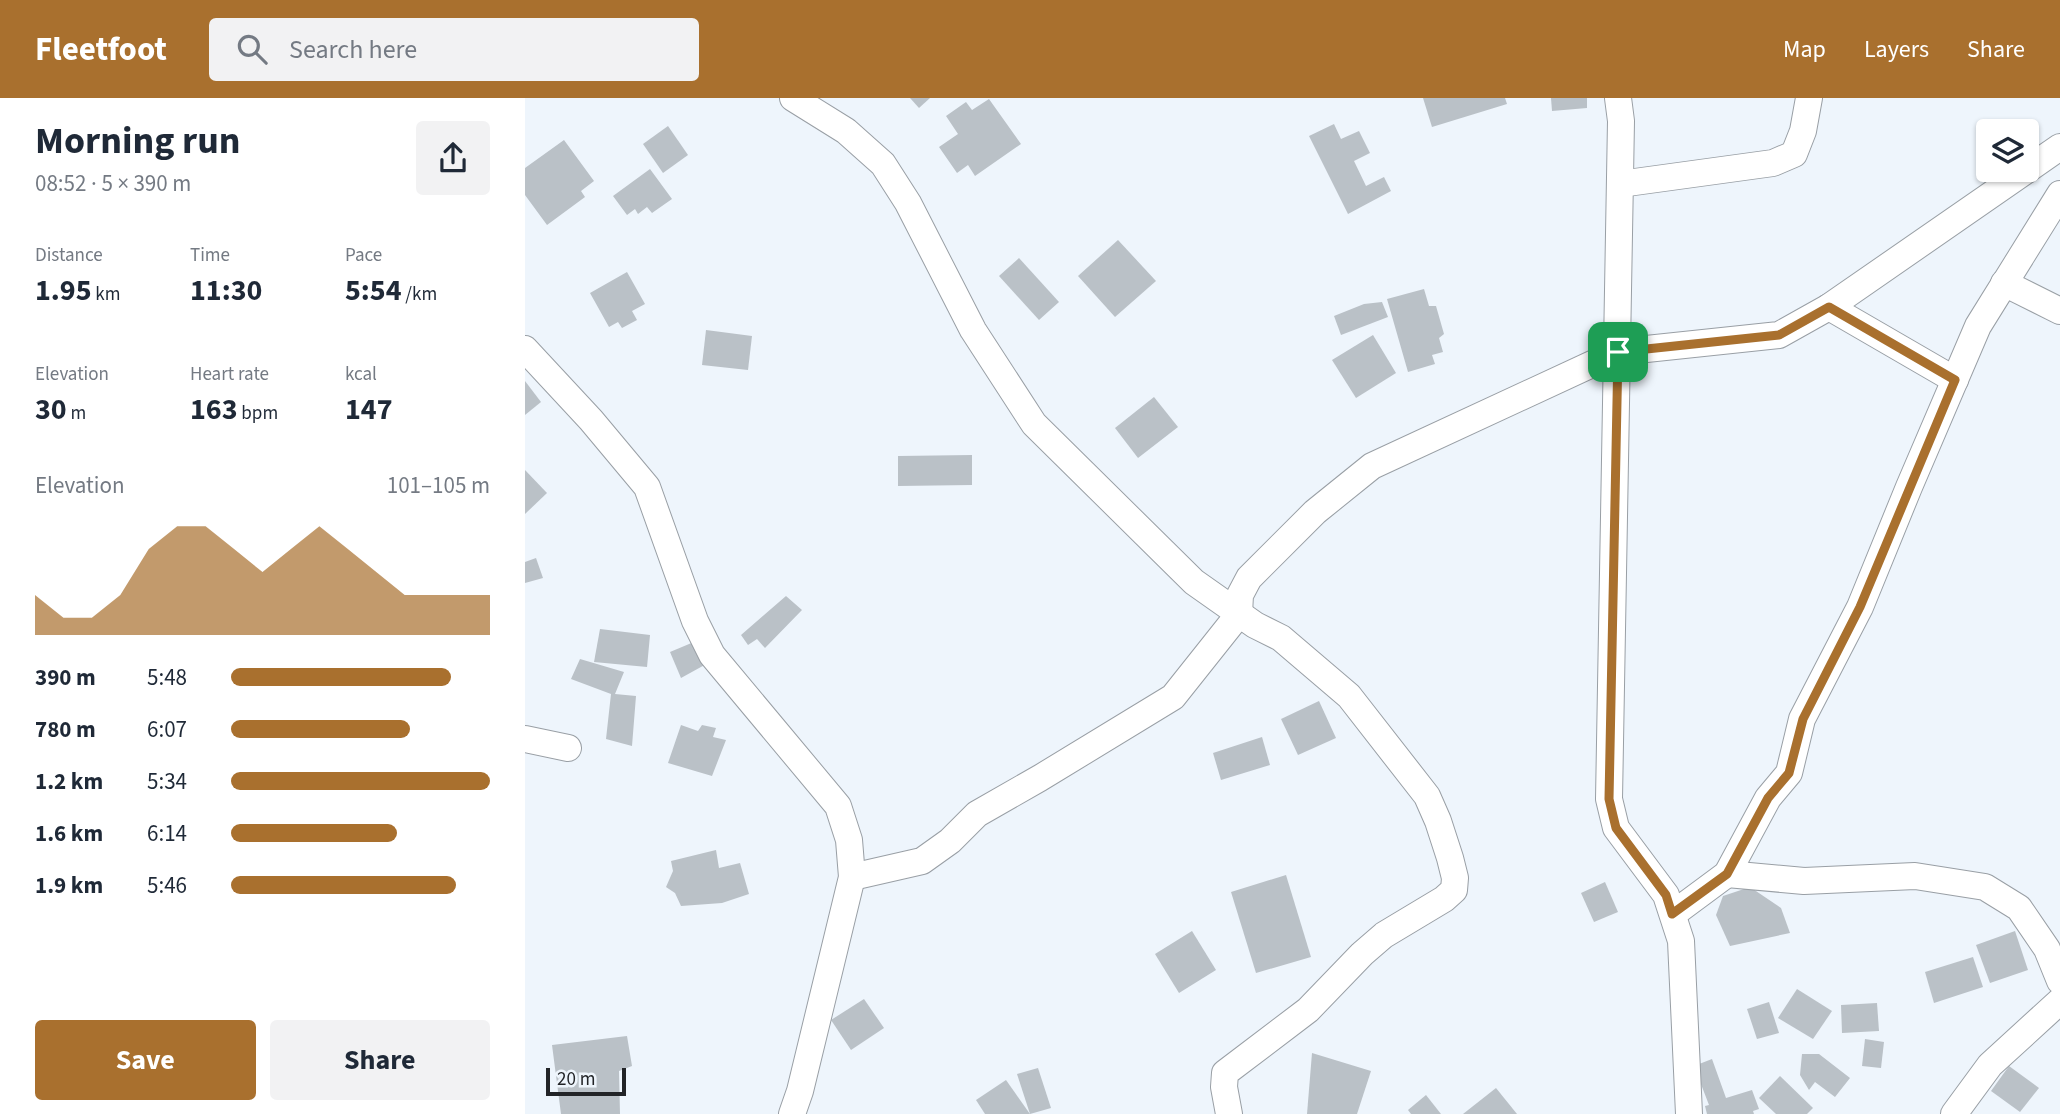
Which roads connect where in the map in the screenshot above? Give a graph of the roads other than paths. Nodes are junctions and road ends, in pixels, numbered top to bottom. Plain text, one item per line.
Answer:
1 (793, 98) edge
2 (1618, 98) edge
3 (1809, 98) edge
4 (2060, 147) edge
5 (1620, 184) junction
6 (2060, 194) edge
7 (2004, 283) junction
8 (1829, 307) junction
9 (2060, 311) edge
10 (525, 349) edge
11 (1618, 352) junction
12 (1955, 380) junction
13 (1239, 614) junction
14 (525, 739) edge
15 (568, 748) dead end
16 (1727, 874) junction
17 (852, 877) junction
18 (1672, 914) junction
19 (2060, 981) edge
20 (2060, 1002) edge
21 (792, 1114) edge
22 (1229, 1114) edge
23 (1689, 1114) edge
24 (1954, 1114) edge

1 - 13 street
2 - 5 street
3 - 5 street
4 - 8 street
5 - 11 street
6 - 7 street
7 - 9 street
7 - 12 street
8 - 11 street
8 - 12 street
10 - 17 street
11 - 13 street
11 - 18 street
12 - 16 street
13 - 17 street
13 - 22 street
14 - 15 street
16 - 18 street
16 - 19 street
17 - 21 street
18 - 23 street
20 - 24 street

